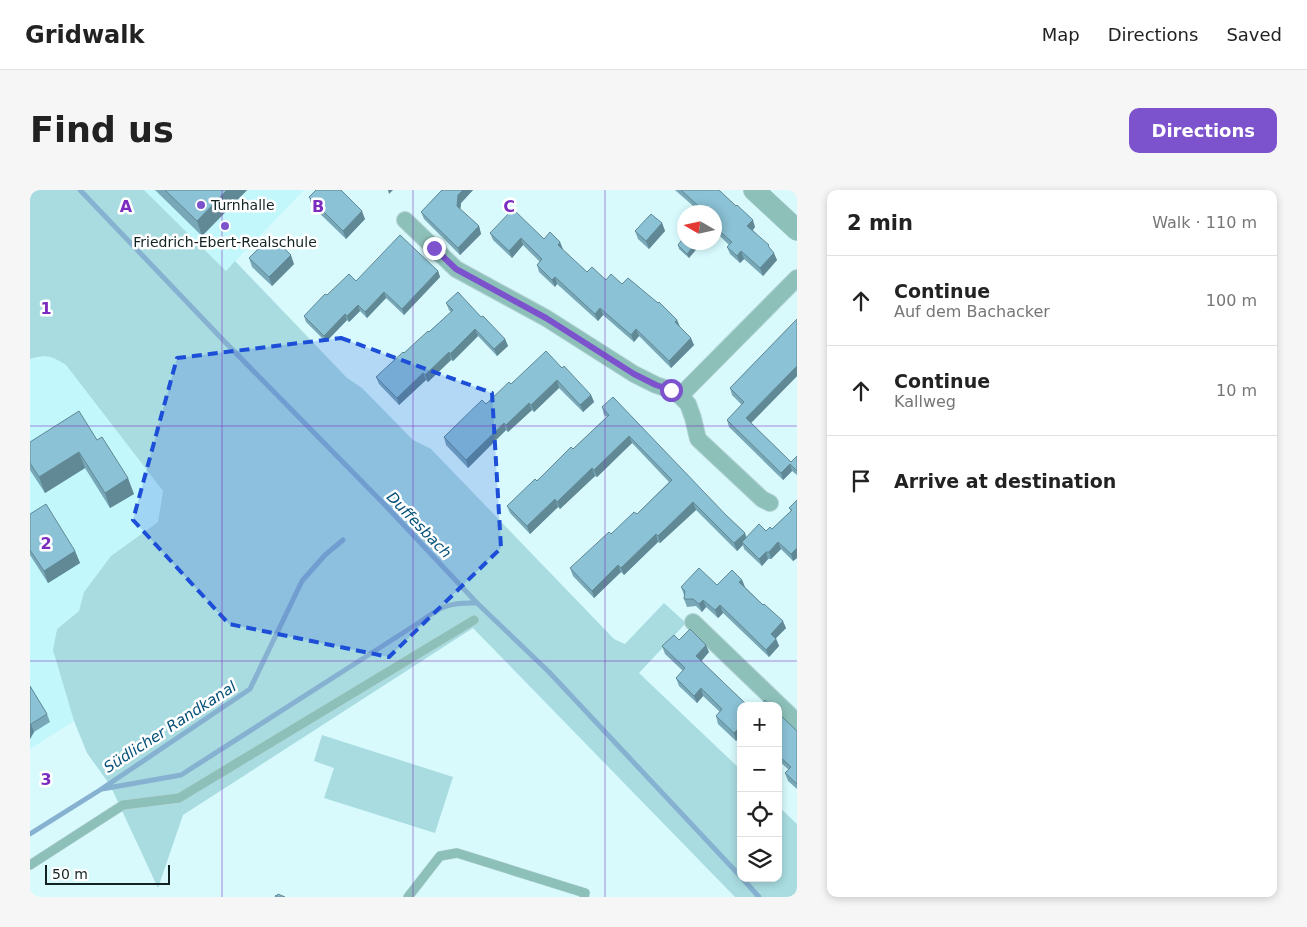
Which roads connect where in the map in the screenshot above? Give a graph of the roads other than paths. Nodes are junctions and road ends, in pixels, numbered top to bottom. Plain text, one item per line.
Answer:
1 (754, 190) edge
2 (406, 220) dead end
3 (797, 230) edge
4 (797, 278) edge
5 (680, 396) junction
6 (770, 503) dead end
7 (474, 620) dead end
8 (693, 622) dead end
9 (797, 722) edge
10 (30, 865) edge
11 (408, 897) edge
12 (584, 897) edge

1 - 3 street
2 - 5 street
4 - 5 street
5 - 6 street
7 - 10 lane
8 - 9 street
11 - 12 lane

